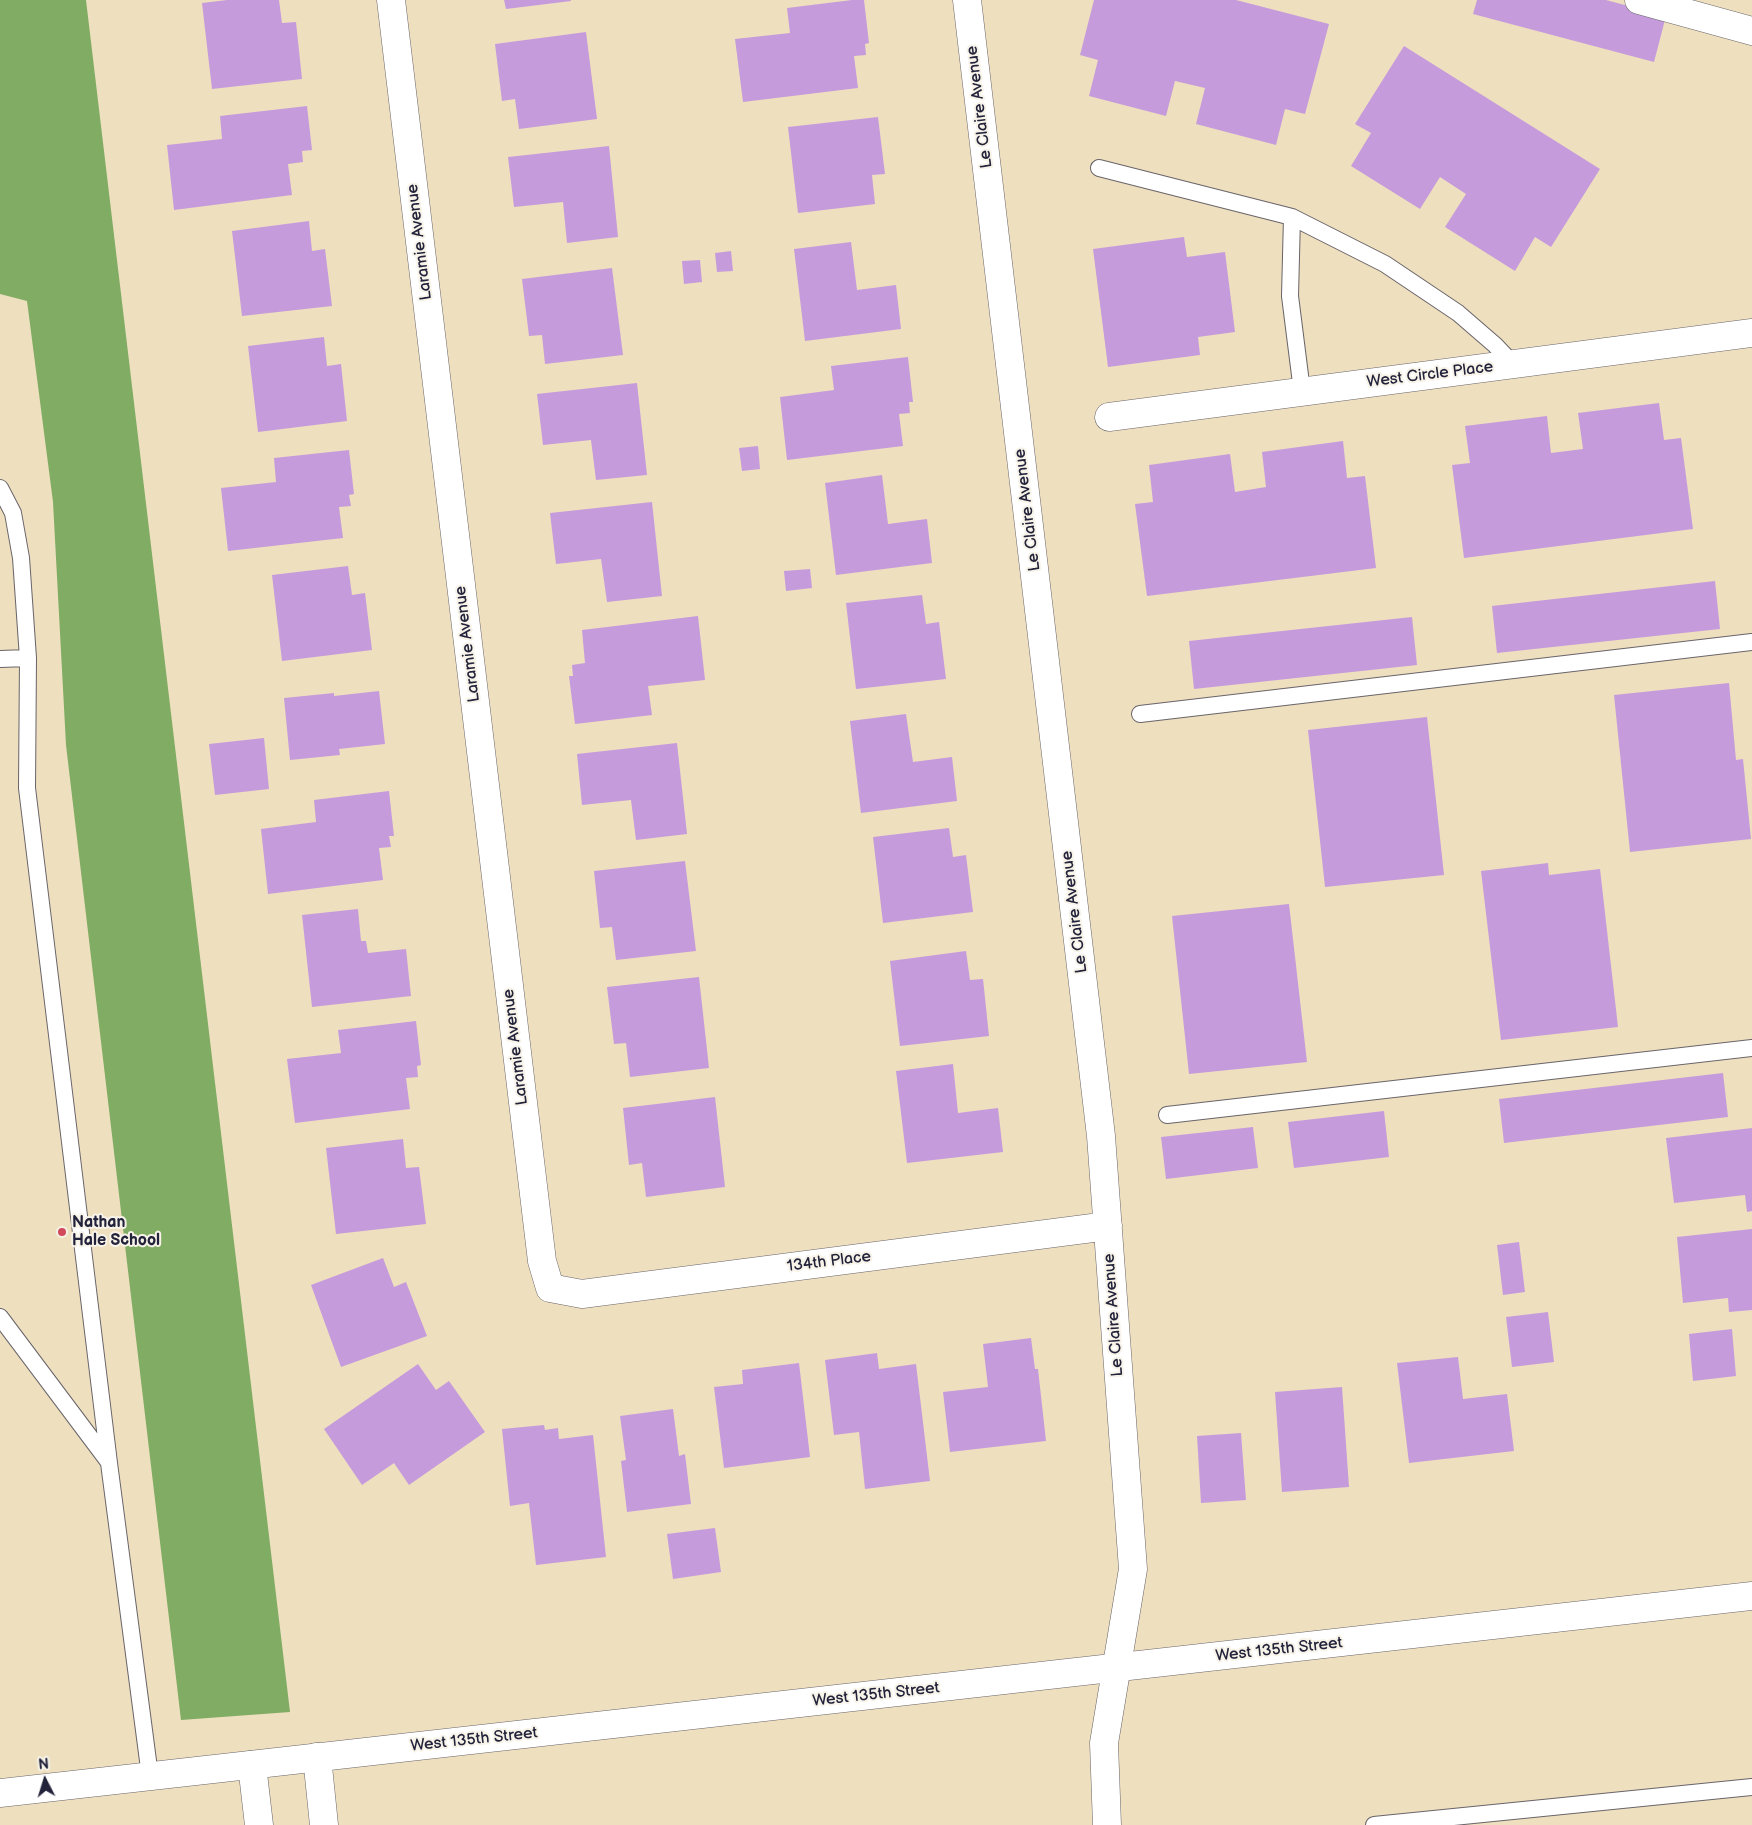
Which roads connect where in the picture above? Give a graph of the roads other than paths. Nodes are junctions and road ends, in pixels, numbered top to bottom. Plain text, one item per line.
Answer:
1 (391, 0) edge
2 (967, 0) edge
3 (1639, 0) edge
4 (1752, 32) edge
5 (1100, 168) dead end
6 (1292, 217) junction
7 (1752, 333) edge
8 (1513, 364) junction
9 (1302, 391) junction
10 (1109, 417) dead end
11 (0, 488) edge
12 (1752, 642) edge
13 (28, 658) junction
14 (0, 659) edge
15 (1140, 714) dead end
16 (1752, 1048) edge
17 (1167, 1115) dead end
18 (1108, 1226) junction
19 (550, 1288) joint
20 (0, 1318) edge
21 (109, 1463) junction
22 (1752, 1596) edge
23 (1115, 1668) junction
24 (317, 1757) junction
25 (252, 1765) junction
26 (150, 1776) junction
27 (1752, 1787) edge
28 (0, 1793) edge
29 (259, 1825) edge
30 (324, 1825) edge
31 (1107, 1825) edge
32 (1374, 1825) edge

1 - 19 street, Laramie Avenue
2 - 18 street, Le Claire Avenue
3 - 4 street
5 - 6 lane
6 - 8 lane
6 - 9 lane
7 - 8 street, West Circle Place
8 - 9 street, West Circle Place
9 - 10 street, West Circle Place
11 - 13 lane
12 - 15 lane
13 - 14 lane
13 - 21 lane
16 - 17 lane
18 - 19 street, 134th Place
18 - 23 street, Le Claire Avenue
20 - 21 lane
21 - 26 lane
22 - 23 street, West 135th Street
23 - 24 street, West 135th Street
23 - 31 street, Le Claire Avenue
24 - 25 street, West 135th Street
24 - 30 street
25 - 26 street, West 135th Street
25 - 29 street
26 - 28 street, West 135th Street
27 - 32 lane

